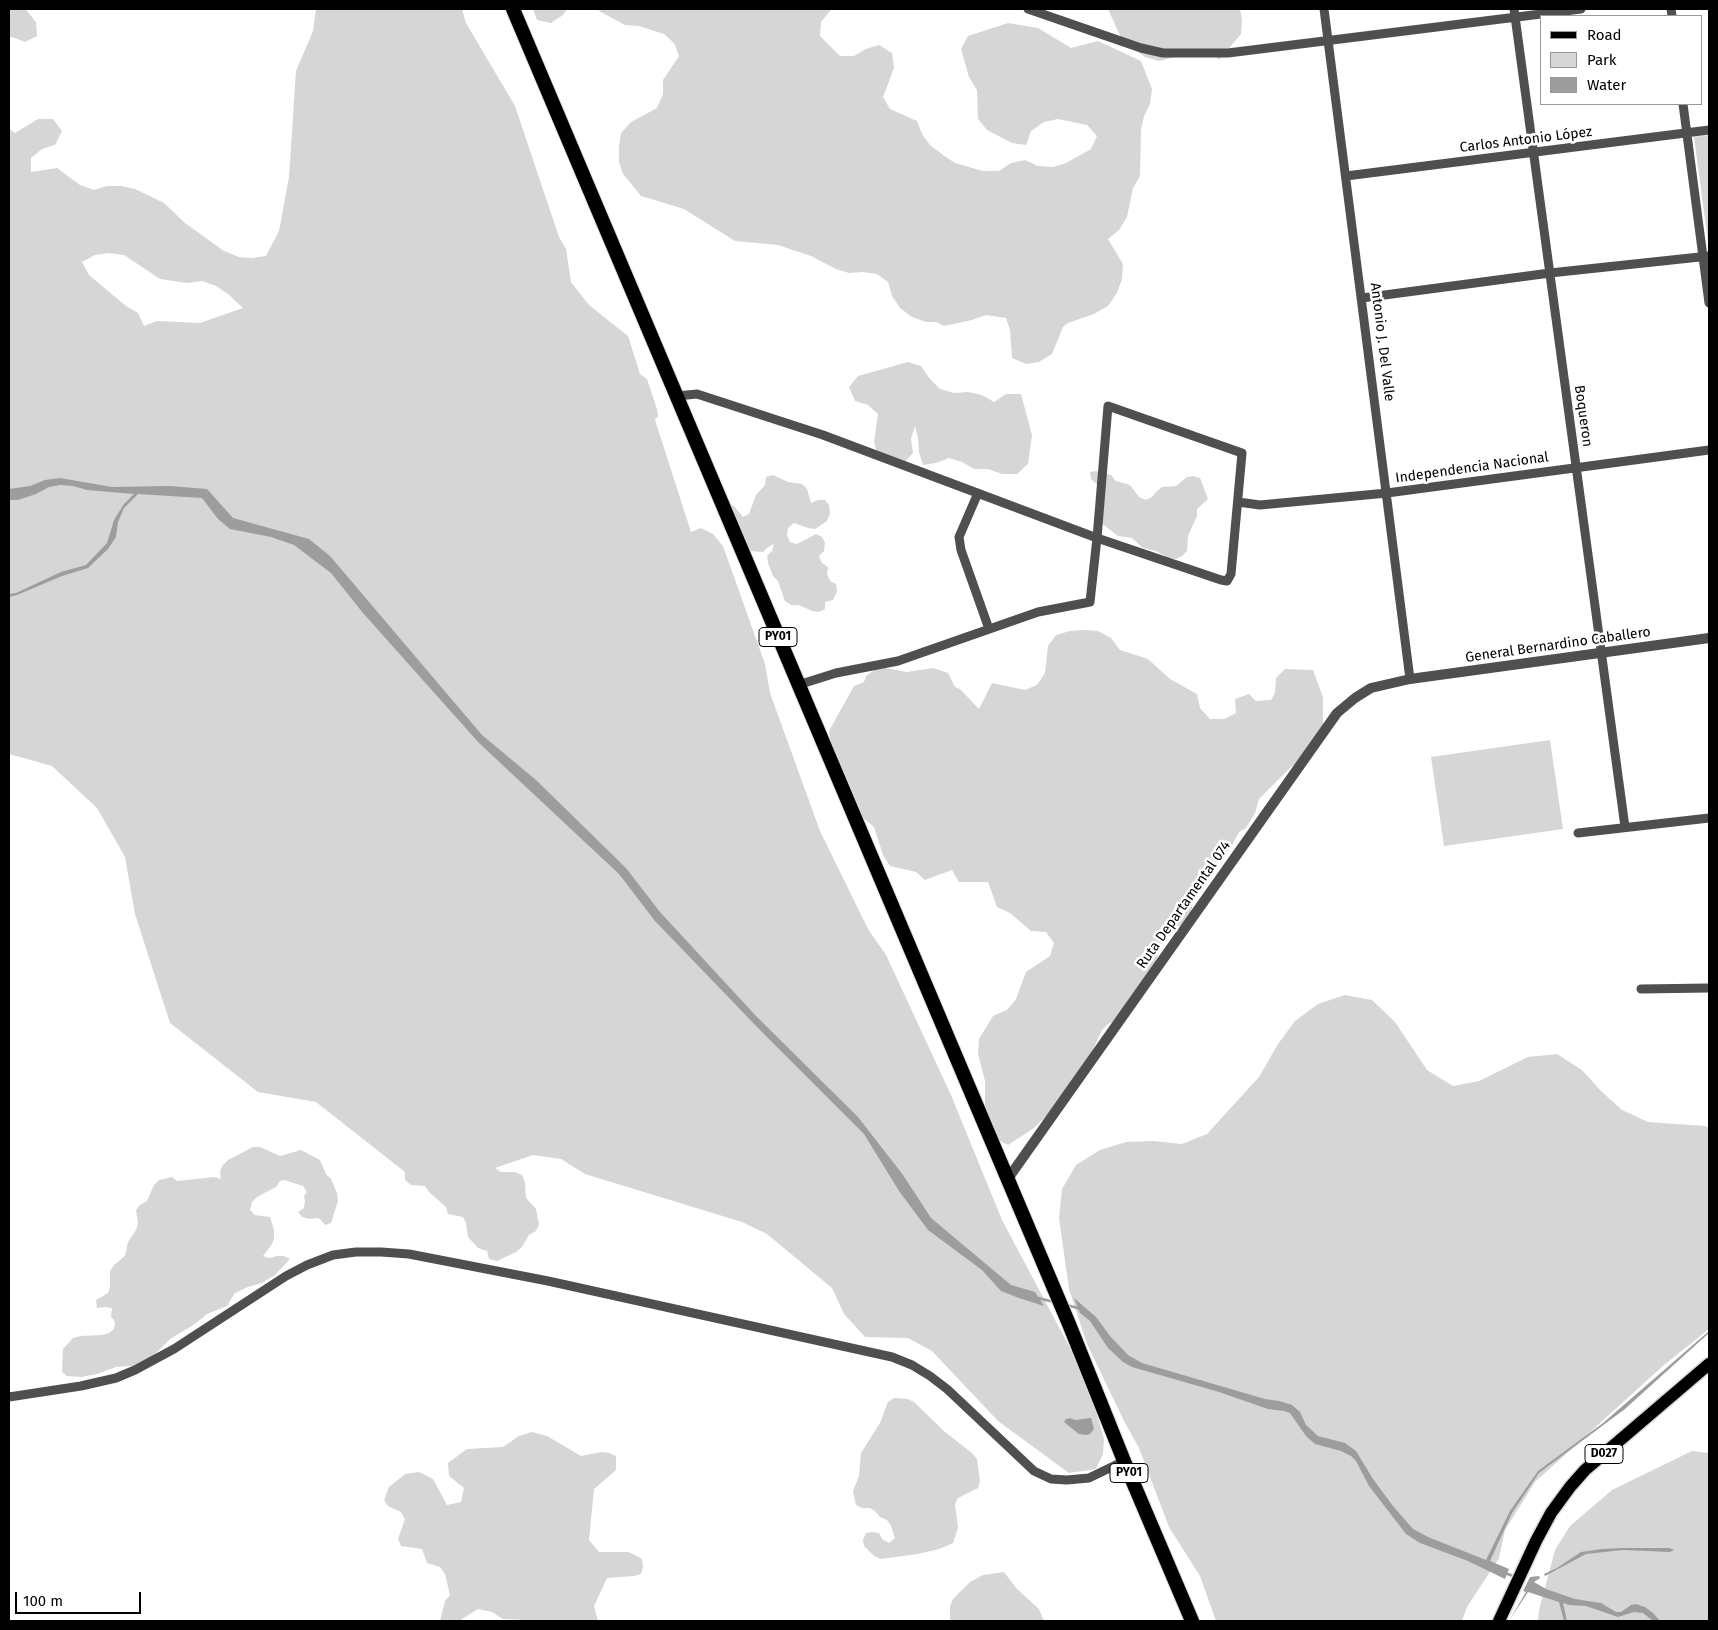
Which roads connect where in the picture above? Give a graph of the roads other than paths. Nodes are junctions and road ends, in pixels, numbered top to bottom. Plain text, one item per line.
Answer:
1 (514, 9) edge
2 (1028, 9) edge
3 (1324, 9) edge
4 (1580, 9) edge
5 (1515, 13) edge
6 (1328, 40) junction
7 (1683, 105) edge
8 (1709, 130) edge
9 (1687, 133) junction
10 (1534, 153) junction
11 (1346, 176) junction
12 (1706, 256) edge
13 (1550, 273) junction
14 (1362, 298) junction
15 (1709, 303) edge
16 (677, 396) junction
17 (1709, 450) edge
18 (1576, 468) junction
19 (978, 493) junction
20 (1387, 493) junction
21 (1238, 502) junction
22 (1097, 538) junction
23 (989, 629) junction
24 (1709, 638) edge
25 (1601, 653) junction
26 (1410, 679) junction
27 (798, 685) junction
28 (1709, 818) edge
29 (1625, 827) junction
30 (1578, 832) dead end
31 (1709, 988) edge
32 (1641, 989) dead end
33 (1007, 1180) junction
34 (1709, 1364) edge
35 (9, 1397) edge
36 (1124, 1461) junction
37 (1192, 1621) edge
38 (1500, 1621) edge

1 - 16 highway, PY01
2 - 6 street
3 - 6 street, Antonio J. Del Valle
4 - 5 street
5 - 6 street
5 - 10 street, Boqueron
6 - 11 street, Antonio J. Del Valle
7 - 9 street
8 - 9 street, Carlos Antonio López
9 - 10 street, Carlos Antonio López
9 - 12 street
10 - 11 street, Carlos Antonio López
10 - 13 street, Boqueron
11 - 14 street, Antonio J. Del Valle
12 - 13 street
12 - 15 street
13 - 14 street
13 - 18 street, Boqueron
14 - 20 street, Antonio J. Del Valle
16 - 19 street
16 - 27 highway, PY01
17 - 18 street, Independencia Nacional
18 - 20 street, Independencia Nacional
18 - 25 street, Boqueron
19 - 22 street
19 - 23 street
20 - 21 street, Independencia Nacional
20 - 26 street, Antonio J. Del Valle
21 - 22 street
21 - 22 street
22 - 23 street
23 - 27 street
24 - 25 street, General Bernardino Caballero
25 - 26 street, General Bernardino Caballero
25 - 29 street, Boqueron
26 - 33 street, Ruta Departamental 074
27 - 33 highway, PY01
28 - 29 street
29 - 30 street
31 - 32 street
33 - 36 highway, PY01
34 - 38 main road, D027
35 - 36 street
36 - 37 highway, PY01

